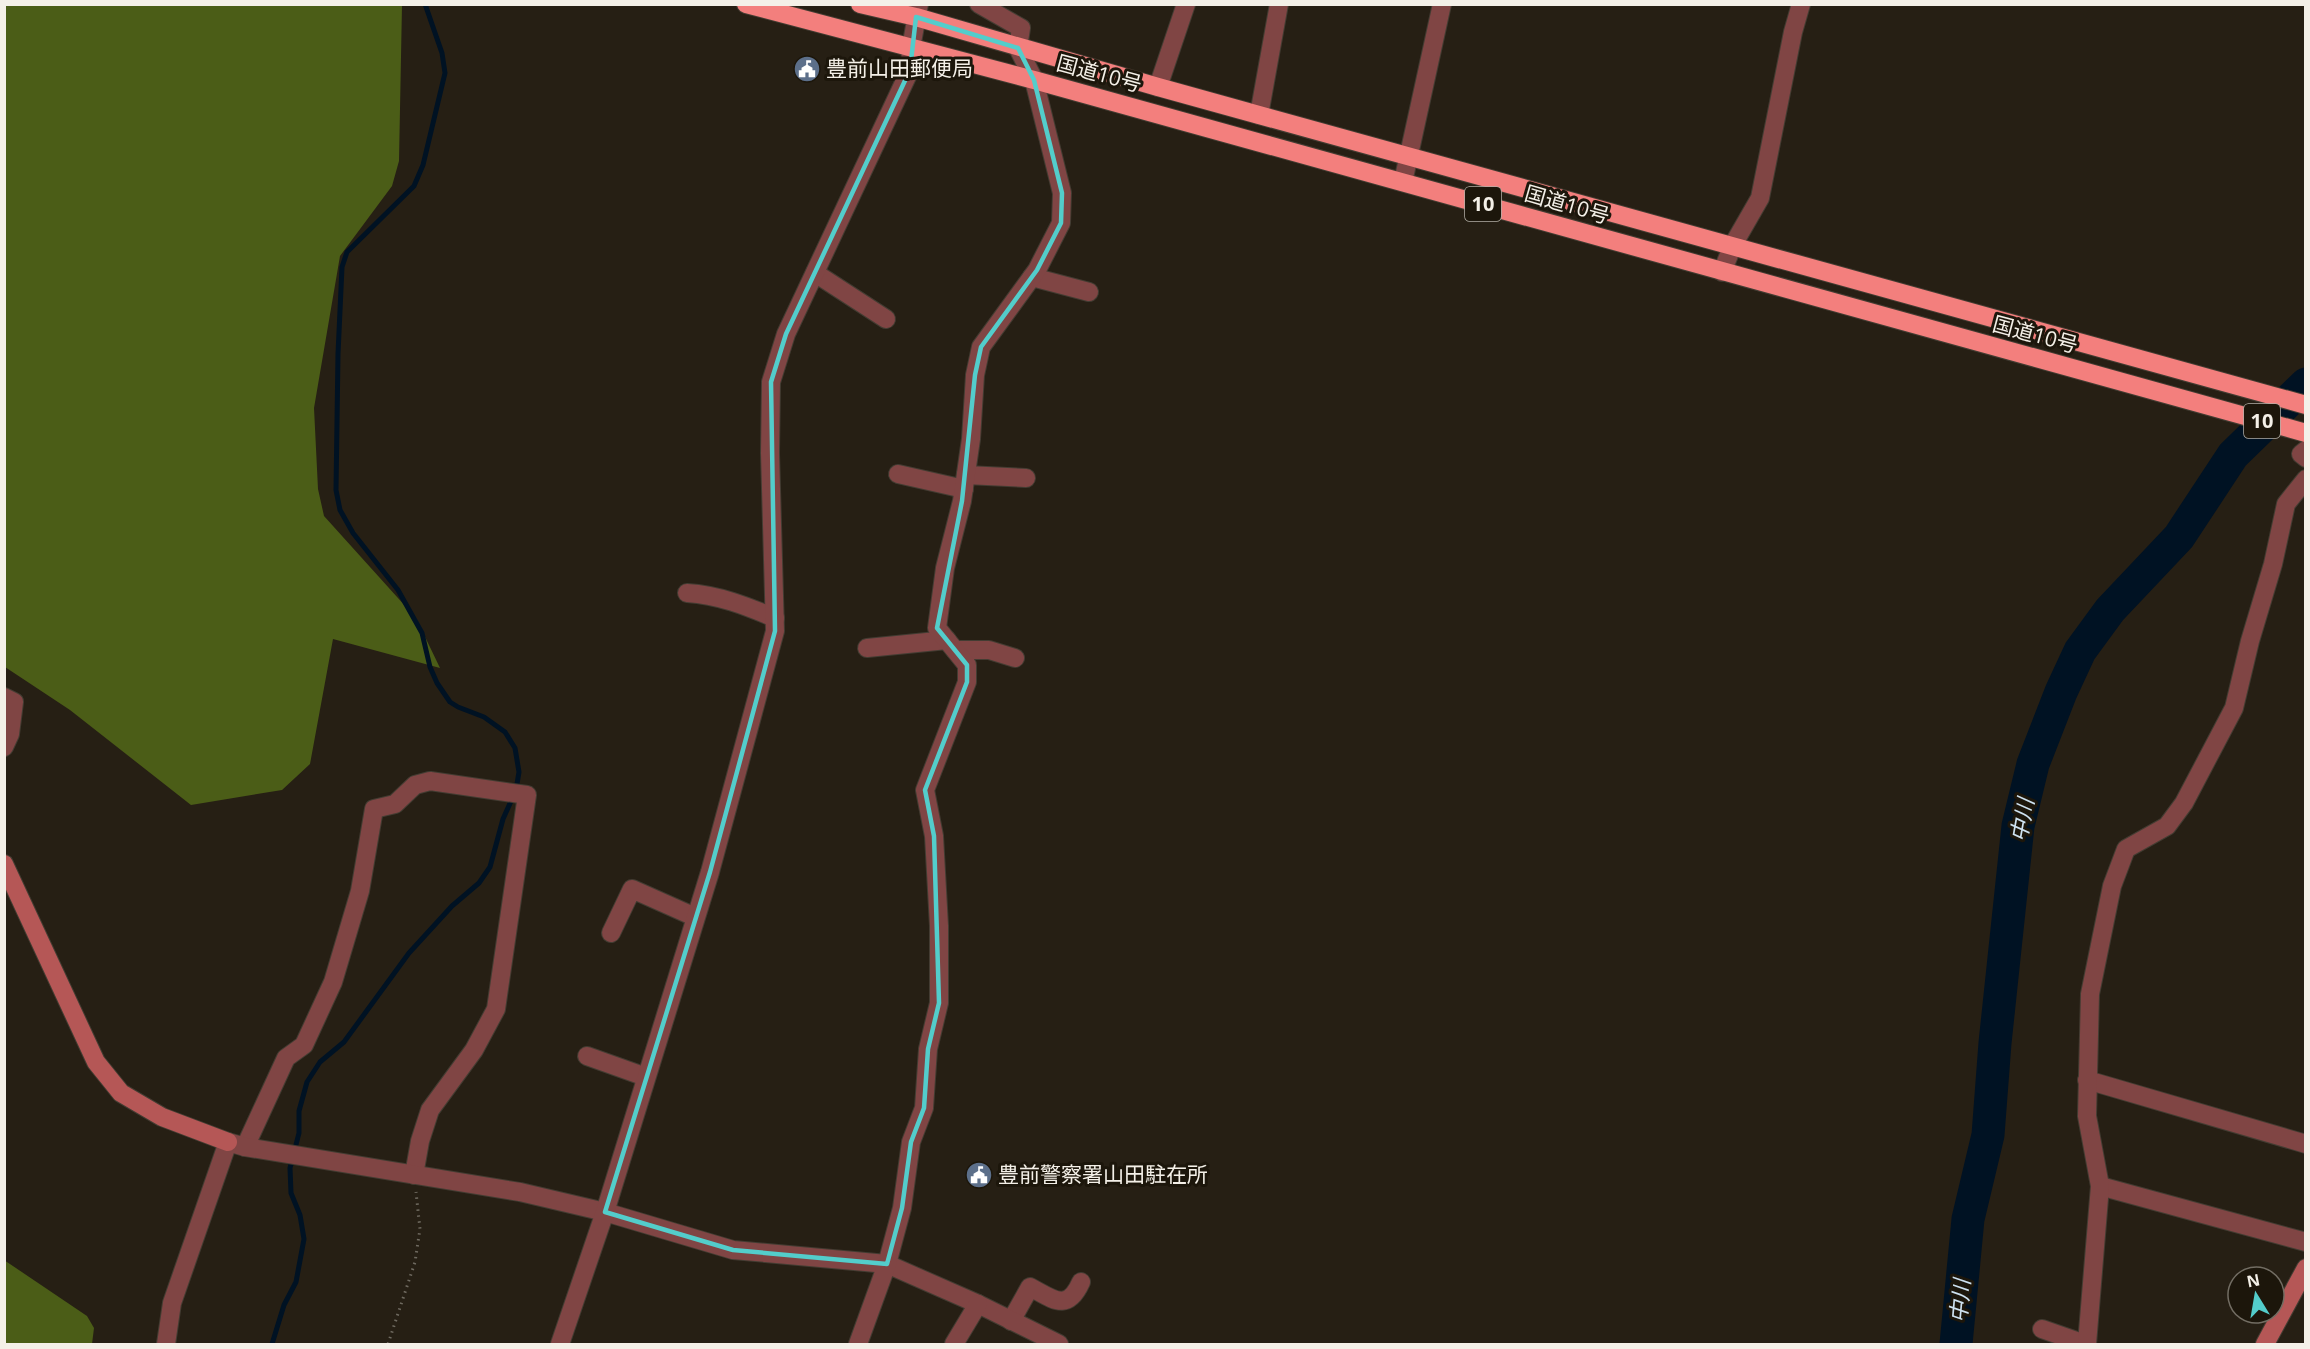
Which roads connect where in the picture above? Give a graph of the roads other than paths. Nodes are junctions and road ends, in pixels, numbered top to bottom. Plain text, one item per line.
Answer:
1 (746, 4) edge
2 (861, 4) edge
3 (979, 4) edge
4 (1186, 4) edge
5 (1279, 4) edge
6 (1442, 4) edge
7 (1801, 4) edge
8 (918, 11) edge
9 (911, 48) junction
10 (1018, 48) junction
11 (1034, 80) junction
12 (1158, 87) junction
13 (1259, 115) junction
14 (1409, 157) junction
15 (1403, 182) junction
16 (1733, 245) junction
17 (1722, 272) junction
18 (815, 273) junction
19 (1032, 277) junction
20 (1089, 292) dead end
21 (886, 319) dead end
22 (2306, 405) edge
23 (2306, 433) edge
24 (2306, 450) edge
25 (2306, 458) edge
26 (898, 474) dead end
27 (1026, 478) dead end
28 (2306, 479) edge
29 (965, 482) junction
30 (687, 594) dead end
31 (775, 618) junction
32 (951, 645) junction
33 (867, 648) dead end
34 (1015, 658) dead end
35 (4, 697) edge
36 (4, 747) edge
37 (4, 864) edge
38 (695, 917) junction
39 (611, 933) dead end
40 (587, 1056) dead end
41 (646, 1077) junction
42 (2086, 1080) junction
43 (2306, 1144) edge
44 (236, 1145) junction
45 (414, 1174) junction
46 (2100, 1186) junction
47 (605, 1212) junction
48 (2306, 1242) edge
49 (886, 1264) junction
50 (2306, 1268) edge
51 (1081, 1282) dead end
52 (978, 1304) junction
53 (1011, 1321) junction
54 (2042, 1329) dead end
55 (166, 1344) edge
56 (560, 1344) edge
57 (858, 1344) edge
58 (954, 1344) edge
59 (1059, 1344) edge
60 (2086, 1344) edge
61 (2265, 1344) edge

1 - 9 highway, 国道10号 / 10
2 - 8 highway, 国道10号 / 10
3 - 10 street
4 - 12 street
5 - 13 street
6 - 14 street
7 - 16 street
8 - 9 street
8 - 10 highway, 国道10号 / 10
9 - 11 highway, 国道10号 / 10
9 - 18 street
10 - 11 street
10 - 12 highway, 国道10号 / 10
11 - 15 highway, 国道10号 / 10
11 - 19 street
12 - 13 highway, 国道10号 / 10
13 - 14 highway, 国道10号 / 10
14 - 15 street
14 - 16 highway, 国道10号 / 10
15 - 17 highway, 国道10号 / 10
16 - 17 street
16 - 22 highway, 国道10号 / 10
17 - 23 highway, 国道10号 / 10
18 - 21 street
18 - 31 street
19 - 20 street
19 - 29 street
24 - 25 street
26 - 29 street
27 - 29 street
28 - 42 street
29 - 32 street
30 - 31 street
31 - 38 street
32 - 33 street
32 - 34 street
32 - 49 street
35 - 36 street
37 - 44 street
38 - 39 street
38 - 41 street
40 - 41 street
41 - 47 street
42 - 43 street
42 - 46 street
44 - 45 street
44 - 45 street
44 - 55 street
45 - 47 street
46 - 48 street
46 - 60 street
47 - 49 street
47 - 56 street
49 - 52 street
49 - 57 street
50 - 61 street
51 - 53 street
52 - 53 street
52 - 58 street
53 - 59 street
54 - 60 street

